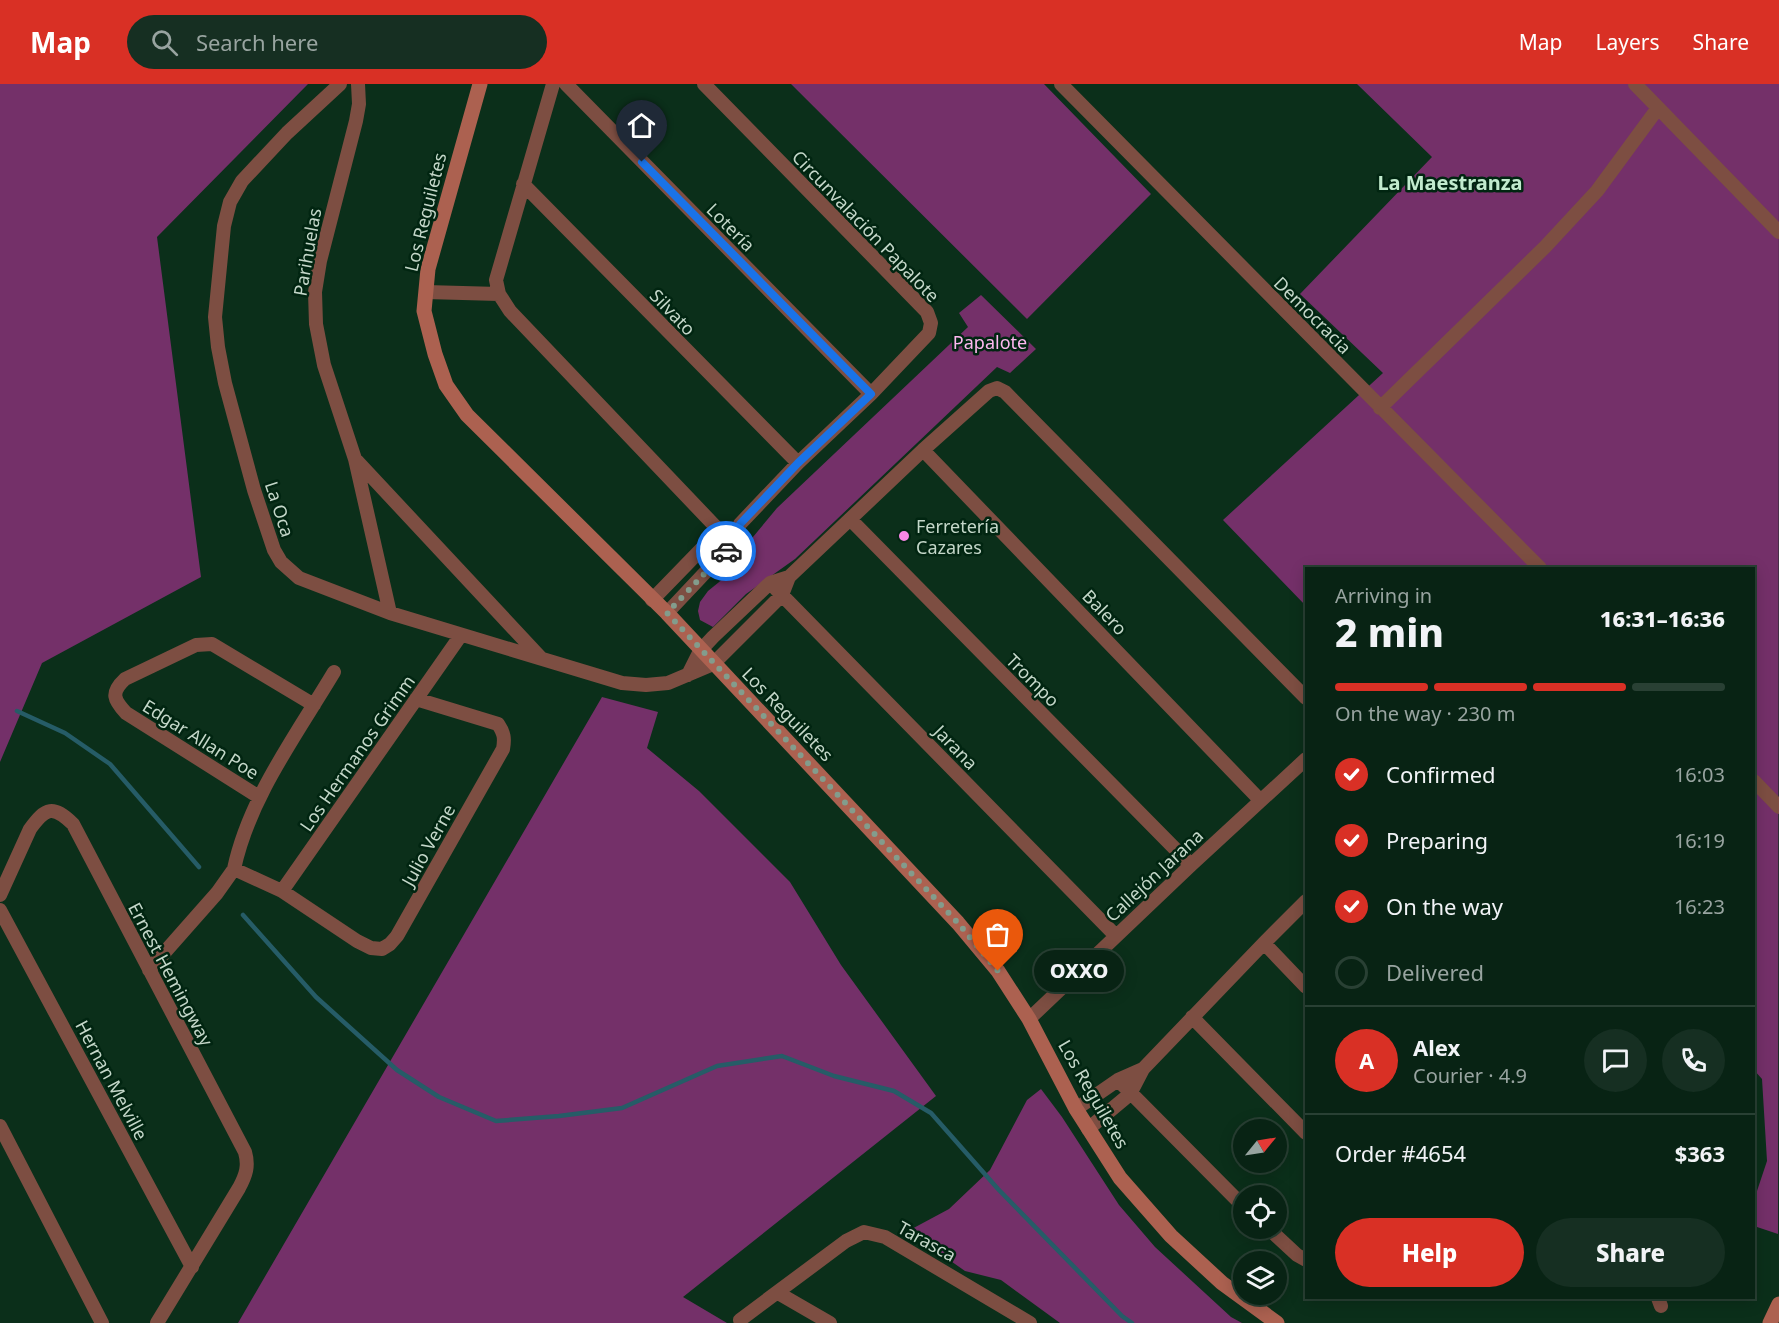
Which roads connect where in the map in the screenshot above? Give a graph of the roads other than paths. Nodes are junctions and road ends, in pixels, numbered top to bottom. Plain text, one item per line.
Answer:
1 (340, 84) edge
2 (358, 84) edge
3 (480, 84) edge
4 (553, 84) edge
5 (566, 84) edge
6 (704, 84) edge
7 (1061, 84) edge
8 (1635, 84) edge
9 (1658, 108) junction
10 (523, 184) junction
11 (1779, 232) edge
12 (426, 292) junction
13 (499, 294) junction
14 (871, 394) junction
15 (1380, 408) junction
16 (923, 450) junction
17 (355, 459) junction
18 (798, 463) junction
19 (850, 519) junction
20 (740, 524) junction
21 (719, 531) junction
22 (732, 544) junction
23 (1539, 567) edge
24 (789, 577) junction
25 (770, 583) junction
26 (783, 595) junction
27 (652, 600) junction
28 (390, 613) junction
29 (667, 613) junction
30 (461, 635) junction
31 (700, 651) junction
32 (541, 658) junction
33 (714, 664) junction
34 (334, 672) dead end
35 (688, 675) junction
36 (1305, 697) edge
37 (416, 699) junction
38 (314, 705) junction
39 (1305, 760) edge
40 (1755, 782) edge
41 (260, 797) junction
42 (1260, 800) junction
43 (1779, 807) edge
44 (1191, 865) junction
45 (234, 869) junction
46 (282, 891) junction
47 (0, 896) edge
48 (1305, 903) edge
49 (0, 910) edge
50 (1116, 936) junction
51 (1264, 943) junction
52 (149, 970) junction
53 (1305, 986) edge
54 (1192, 1017) junction
55 (1029, 1019) junction
56 (1143, 1069) junction
57 (1118, 1080) junction
58 (1130, 1094) junction
59 (1076, 1109) junction
60 (0, 1126) edge
61 (1088, 1129) junction
62 (1305, 1132) edge
63 (1233, 1196) edge
64 (1280, 1239) edge
65 (1305, 1259) edge
66 (192, 1266) junction
67 (778, 1293) junction
68 (1779, 1304) edge
69 (740, 1320) dead end
70 (102, 1323) edge
71 (157, 1323) edge
72 (830, 1323) edge
73 (1030, 1323) edge
74 (1277, 1323) edge
75 (1770, 1323) edge

1 - 28 street, La Oca
2 - 17 street, Parihuelas
3 - 12 street, Los Reguiletes
4 - 10 street
5 - 14 street, Lotería
6 - 14 street, Circunvalación Papalote
7 - 15 street, Democracia
8 - 9 street
9 - 11 street
9 - 15 street
10 - 13 street
10 - 18 street, Silvato
12 - 13 street
12 - 27 street, Los Reguiletes
13 - 21 street
14 - 18 street, Circunvalación Papalote
15 - 23 street, Democracia
16 - 19 street
16 - 36 street
16 - 42 street, Balero
17 - 28 street, Parihuelas
17 - 32 street, Parihuelas
18 - 20 street, Circunvalación Papalote
19 - 24 street
19 - 44 street, Trompo
20 - 21 street, Circunvalación Papalote
20 - 22 street, Circunvalación Papalote
21 - 22 street
21 - 27 street
22 - 29 street
24 - 25 street
24 - 26 street
25 - 26 street, Jarana
25 - 31 street
26 - 33 street
26 - 50 street, Jarana
27 - 29 street, Los Reguiletes
28 - 30 street, La Oca
29 - 31 street, Los Reguiletes
30 - 32 street, La Oca
30 - 37 street, Los Hermanos Grimm
31 - 33 street, Los Reguiletes
31 - 35 street
32 - 35 street, La Oca
33 - 35 street, La Oca
33 - 55 street, Los Reguiletes
34 - 38 street
37 - 46 street, Los Hermanos Grimm
37 - 46 street, Julio Verne
38 - 41 street
38 - 41 street, Edgar Allan Poe
39 - 42 street, Callejón Jarana
40 - 43 street
41 - 45 street
42 - 44 street, Callejón Jarana
44 - 50 street, Callejón Jarana
45 - 46 street
45 - 52 street
47 - 52 street, Ernest Hemingway
48 - 51 street
49 - 66 street, Hernan Melville
50 - 55 street, Callejón Jarana
51 - 53 street
51 - 54 street
52 - 66 street, Ernest Hemingway
54 - 56 street
54 - 62 street
55 - 59 street, Los Reguiletes
56 - 57 street
56 - 58 street
57 - 58 street
57 - 59 street
58 - 61 street
58 - 63 street
59 - 61 street, Los Reguiletes
60 - 70 street
61 - 74 street, Los Reguiletes
64 - 65 street
66 - 71 street
67 - 69 street, Tarasca
67 - 72 street
67 - 73 street, Tarasca
68 - 75 street

